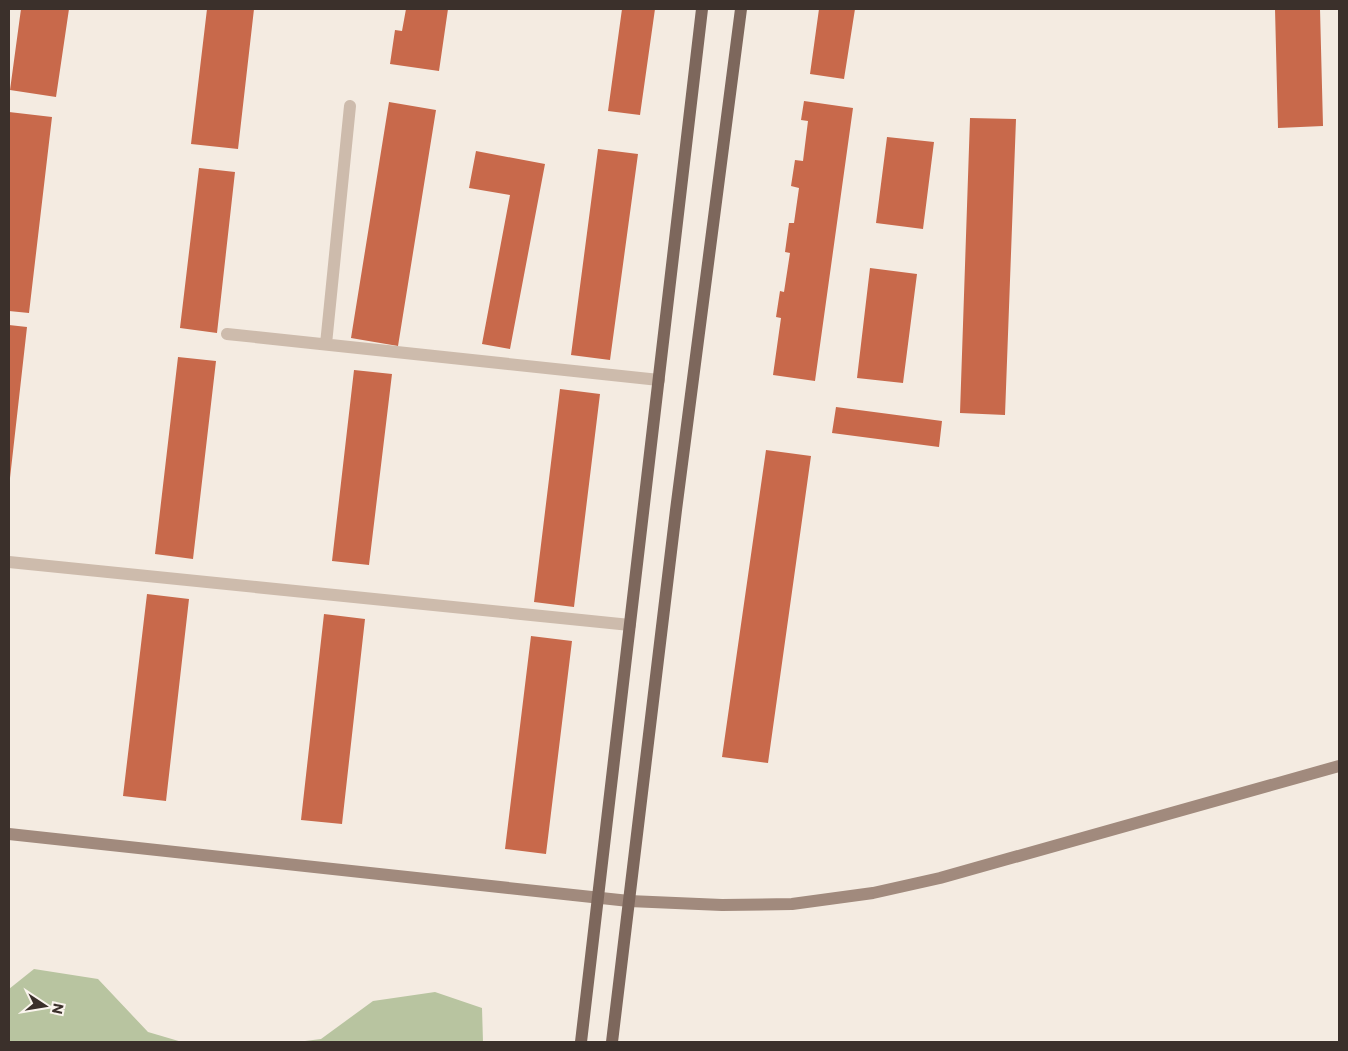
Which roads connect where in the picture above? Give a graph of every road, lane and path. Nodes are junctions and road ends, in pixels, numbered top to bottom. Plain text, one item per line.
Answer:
1 (702, 9) edge
2 (741, 9) edge
3 (350, 106) dead end
4 (227, 334) dead end
5 (326, 344) junction
6 (659, 380) junction
7 (9, 562) edge
8 (630, 625) junction
9 (1339, 766) edge
10 (9, 834) edge
11 (598, 897) junction
12 (629, 901) junction
13 (581, 1042) edge
14 (612, 1042) edge

1 - 6 main road
2 - 12 main road
3 - 5 lane
4 - 5 lane
5 - 6 lane
6 - 8 main road
7 - 8 lane
8 - 11 main road
9 - 12 street
10 - 11 street
11 - 12 street
11 - 13 main road
12 - 14 main road

